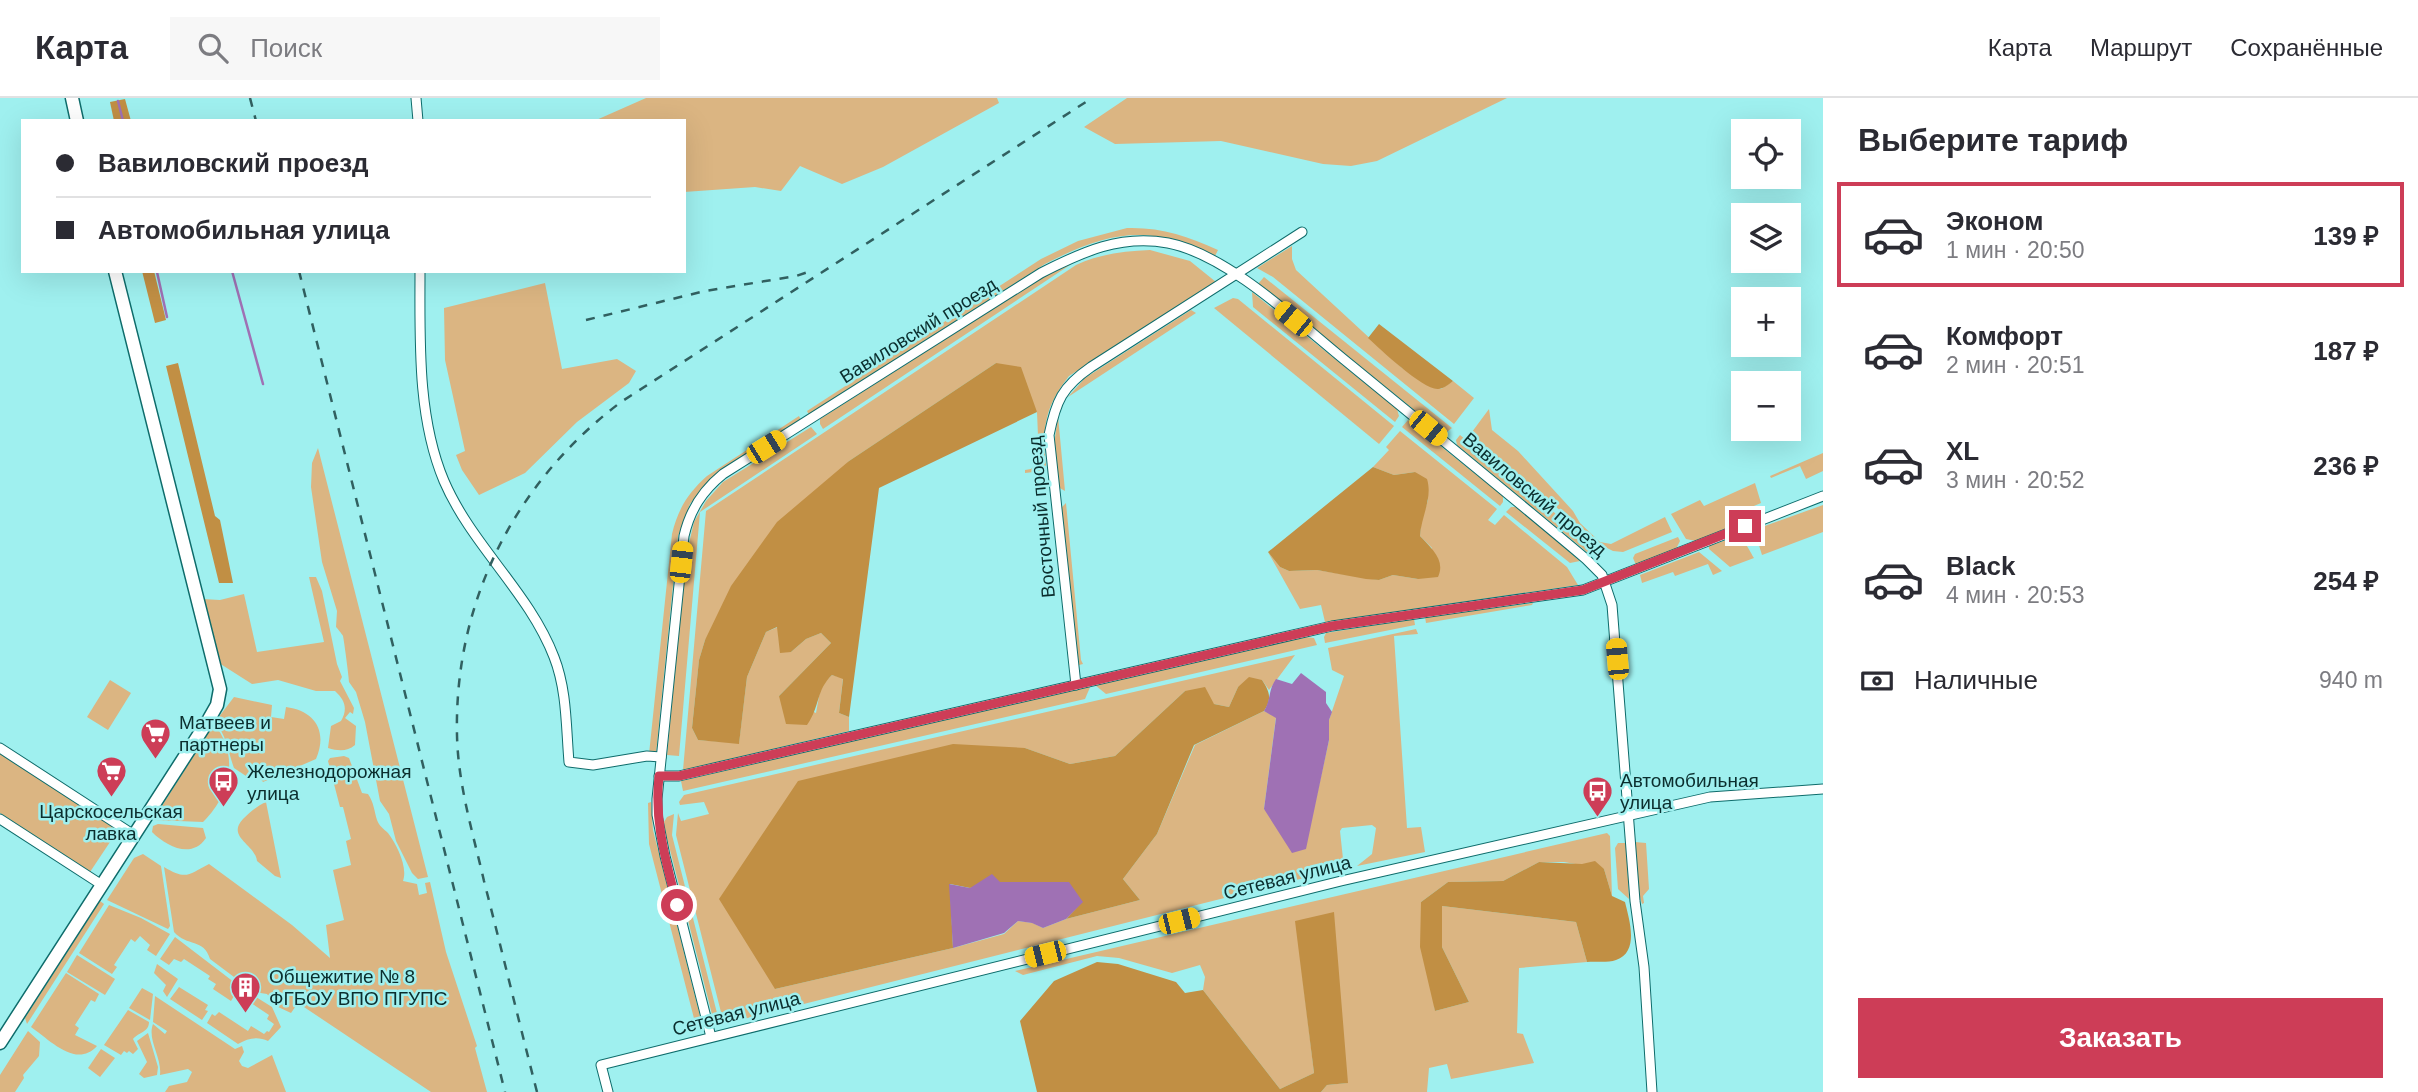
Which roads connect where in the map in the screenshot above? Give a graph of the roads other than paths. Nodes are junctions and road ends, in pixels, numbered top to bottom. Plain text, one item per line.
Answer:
1 (72, 98) edge
2 (416, 98) edge
3 (77, 119) edge
4 (418, 119) edge
5 (1302, 232) dead end
6 (116, 273) edge
7 (420, 273) edge
8 (1238, 275) junction
9 (1823, 496) edge
10 (1605, 583) junction
11 (1076, 685) junction
12 (0, 747) edge
13 (661, 757) junction
14 (659, 776) junction
15 (1823, 789) edge
16 (1629, 816) junction
17 (0, 819) edge
18 (134, 835) junction
19 (102, 885) junction
20 (711, 1037) junction
21 (0, 1043) edge
22 (608, 1092) edge
23 (1652, 1092) edge

1 - 3 street
2 - 4 street
5 - 8 street, Восточный проезд
6 - 18 street
7 - 13 street
8 - 10 street, Вавиловский проезд
8 - 11 street, Восточный проезд
8 - 13 street, Вавиловский проезд
9 - 10 street
10 - 11 street
10 - 16 street
11 - 14 street
12 - 18 street
13 - 14 street, Вавиловский проезд
14 - 20 street, Вавиловский проезд
15 - 16 street, Сетевая улица
16 - 20 street, Сетевая улица
16 - 23 street
17 - 19 street
18 - 19 street
19 - 21 street
20 - 22 street, Сетевая улица

